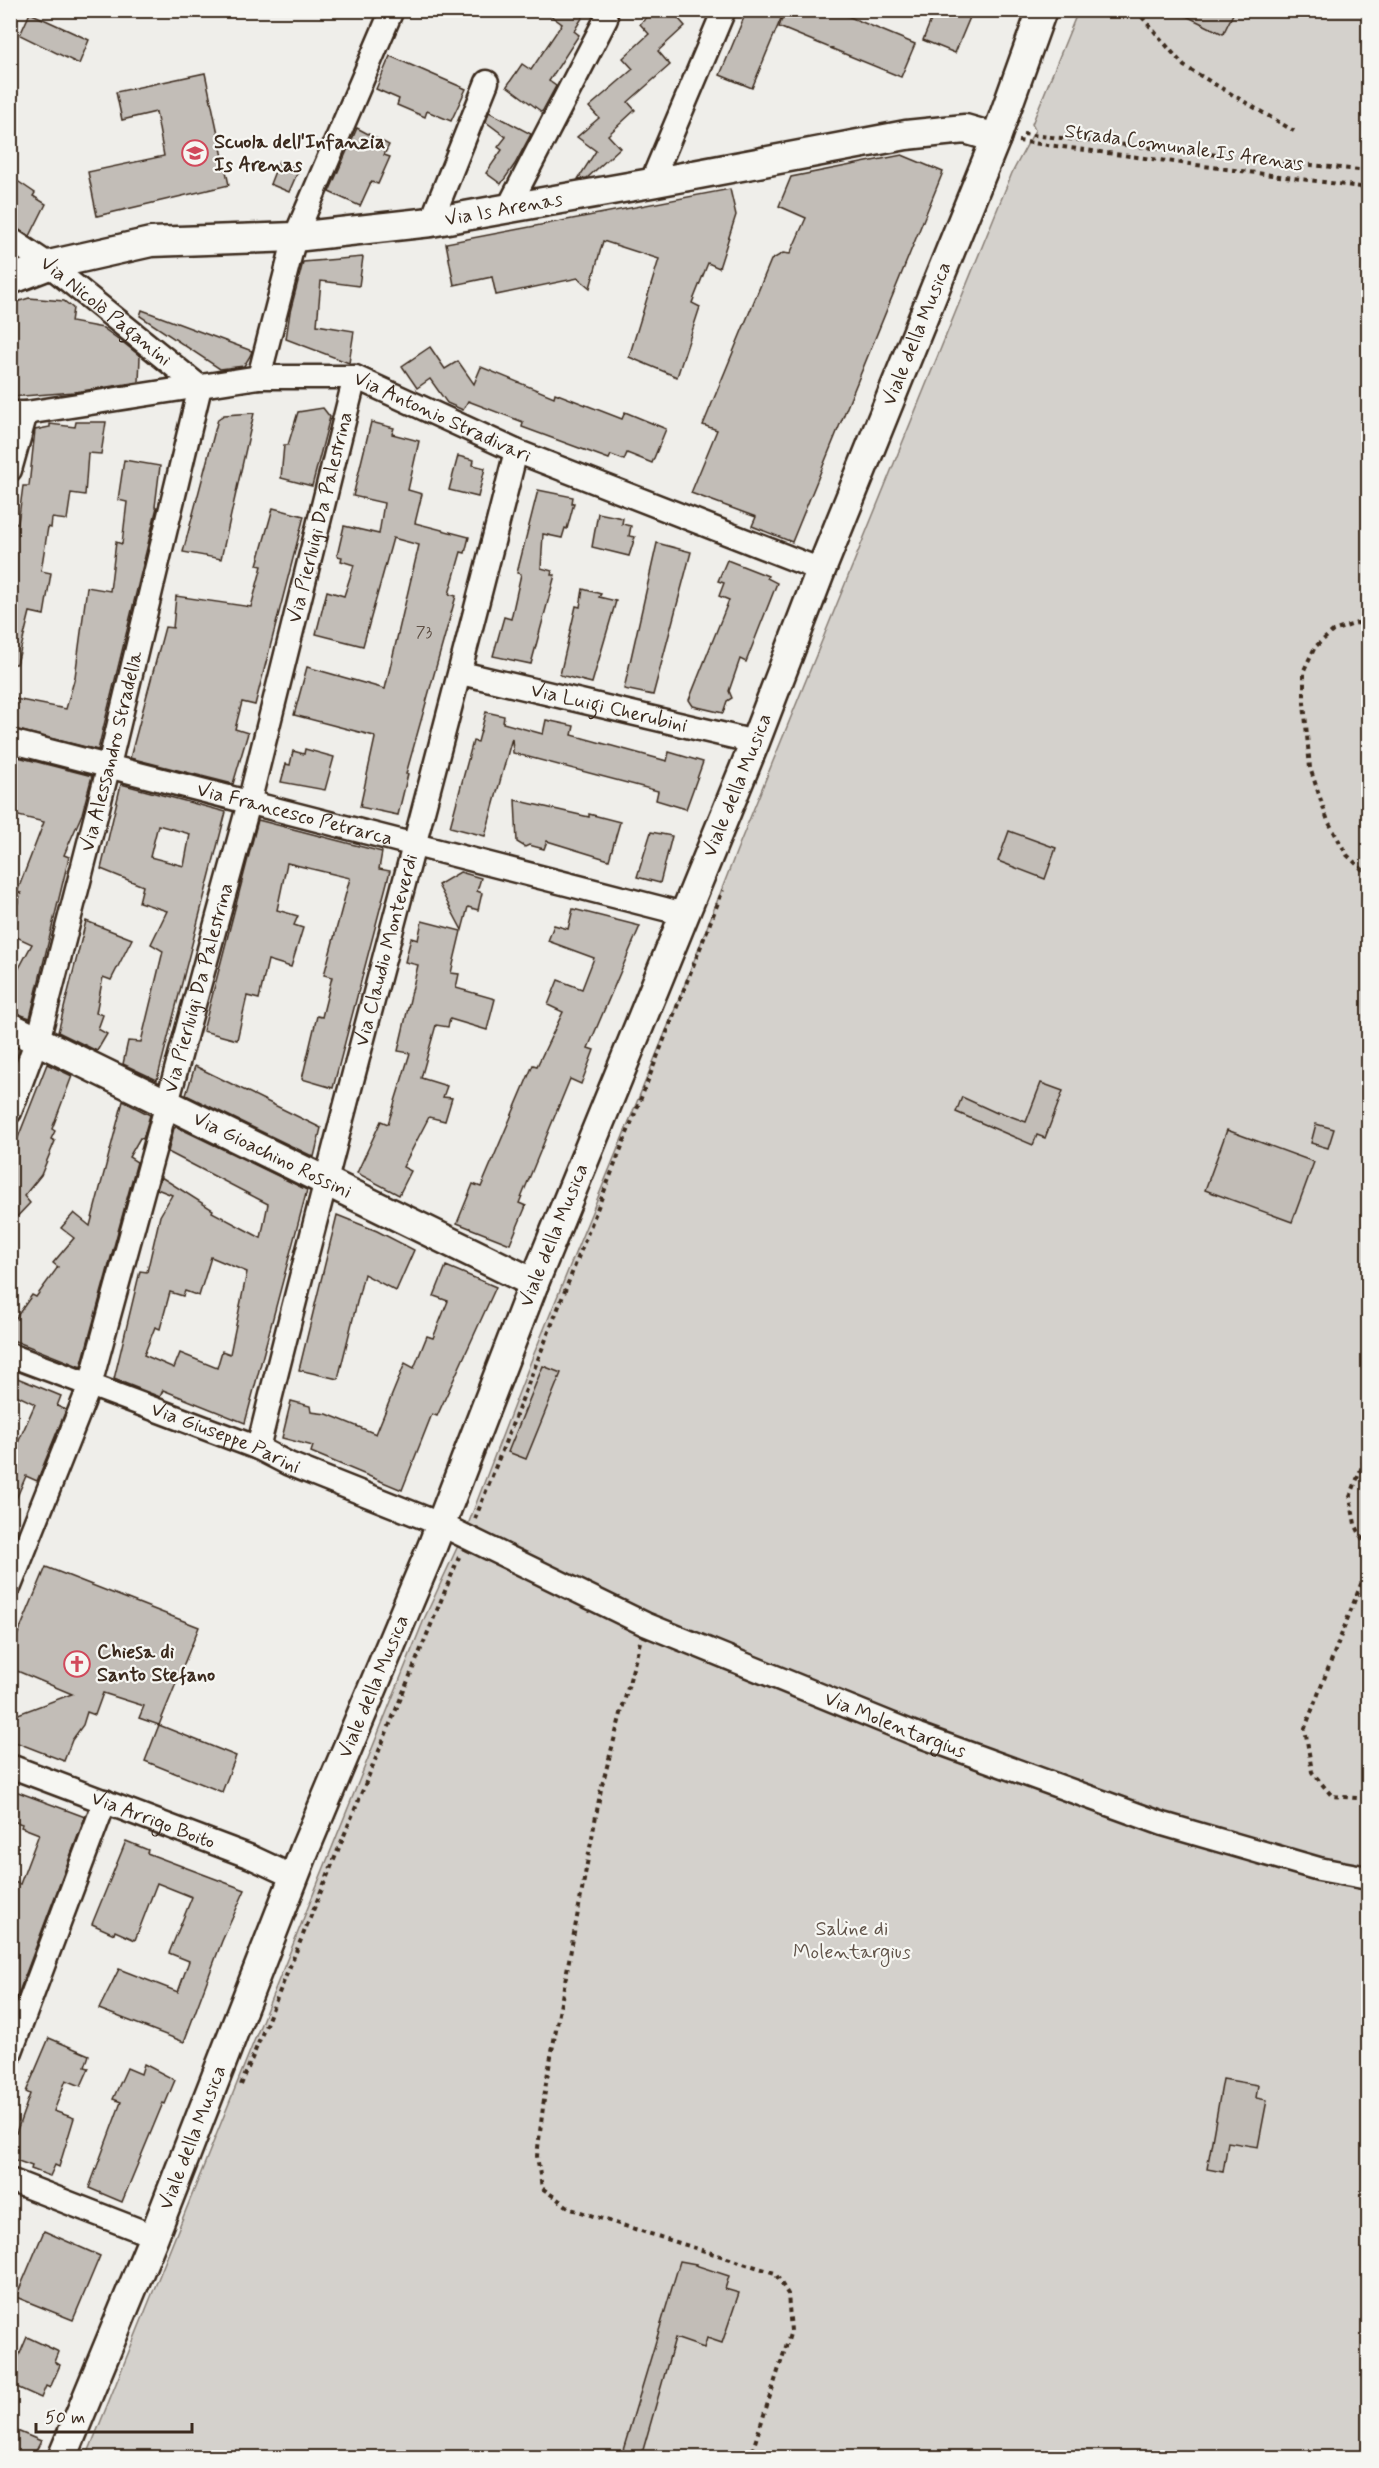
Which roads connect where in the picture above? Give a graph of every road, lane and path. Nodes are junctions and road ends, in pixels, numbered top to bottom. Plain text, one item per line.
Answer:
1 (392, 10) edge
2 (724, 10) edge
3 (1042, 10) edge
4 (1136, 10) edge
5 (606, 19) dead end
6 (488, 82) dead end
7 (1024, 123) dead end
8 (1294, 131) dead end
9 (1012, 141) junction
10 (1368, 171) edge
11 (651, 183) junction
12 (1368, 188) edge
13 (508, 208) junction
14 (431, 222) junction
15 (295, 237) junction
16 (10, 239) edge
17 (49, 265) junction
18 (10, 280) edge
19 (259, 377) junction
20 (355, 377) junction
21 (200, 387) junction
22 (18, 413) edge
23 (516, 451) junction
24 (10, 470) edge
25 (821, 570) junction
26 (1368, 626) edge
27 (461, 673) junction
28 (10, 741) edge
29 (755, 742) junction
30 (109, 765) junction
31 (249, 803) junction
32 (415, 845) junction
33 (1368, 874) edge
34 (726, 883) dead end
35 (684, 914) junction
36 (10, 1027) edge
37 (38, 1040) junction
38 (167, 1104) junction
39 (10, 1112) edge
40 (324, 1180) junction
41 (534, 1283) junction
42 (10, 1355) edge
43 (90, 1385) junction
44 (258, 1448) junction
45 (1368, 1451) edge
46 (440, 1524) junction
47 (467, 1538) junction
48 (1368, 1550) edge
49 (1368, 1566) edge
50 (10, 1586) edge
51 (645, 1624) junction
52 (10, 1766) edge
53 (1368, 1799) edge
54 (105, 1801) junction
55 (294, 1877) junction
56 (1368, 1878) edge
57 (10, 2054) edge
58 (239, 2092) dead end
59 (10, 2180) edge
60 (153, 2236) junction
61 (62, 2457) edge
62 (750, 2457) edge

1 - 15 street
2 - 11 street
3 - 9 street, Viale della Musica
4 - 8 path
5 - 13 street
6 - 14 street
7 - 9 path
9 - 10 path
9 - 11 street, Via Is Arenas
9 - 12 path, Strada Comunale Is Arenas
9 - 25 street, Viale della Musica
11 - 13 street, Via Is Arenas
13 - 14 street, Via Is Arenas
14 - 15 street, Via Is Arenas
15 - 17 street, Via Is Arenas
15 - 19 street
16 - 17 street, Via Nicolò Paganini
17 - 18 street, Via Is Arenas
17 - 21 street, Via Nicolò Paganini
19 - 20 street, Via Antonio Stradivari
19 - 21 street, Via Antonio Stradivari
20 - 23 street, Via Antonio Stradivari
20 - 31 street, Via Pierluigi Da Palestrina
21 - 22 street, Via Antonio Stradivari
21 - 30 street, Via Alessandro Stradella
22 - 24 street
23 - 25 street, Via Antonio Stradivari
23 - 27 street, Via Claudio Monteverdi
25 - 29 street, Viale della Musica
26 - 33 path
27 - 29 street, Via Luigi Cherubini
27 - 32 street, Via Claudio Monteverdi
28 - 30 street, Via Francesco Petrarca
29 - 35 street, Viale della Musica
30 - 31 street, Via Francesco Petrarca
30 - 37 street, Via Alessandro Stradella
31 - 32 street, Via Francesco Petrarca
31 - 38 street, Via Pierluigi Da Palestrina
32 - 35 street, Via Francesco Petrarca
32 - 40 street, Via Claudio Monteverdi
34 - 47 path
35 - 41 street, Viale della Musica
36 - 37 street, Via Gioachino Rossini
37 - 38 street, Via Gioachino Rossini
37 - 39 street, Via Alessandro Stradella
38 - 40 street, Via Gioachino Rossini
38 - 43 street, Via Pierluigi Da Palestrina
40 - 41 street, Via Gioachino Rossini
40 - 44 street, Via Claudio Monteverdi
41 - 46 street, Viale della Musica
42 - 43 street, Via Giuseppe Parini
43 - 44 street, Via Giuseppe Parini
43 - 50 street, Via Pierluigi Da Palestrina
44 - 46 street, Via Giuseppe Parini
45 - 48 path
46 - 47 street, Via Molentargius
46 - 55 street, Viale della Musica
47 - 51 street, Via Molentargius
47 - 58 path
49 - 53 path
51 - 56 street, Via Molentargius
51 - 62 path
52 - 54 street, Via Arrigo Boito
54 - 55 street, Via Arrigo Boito
54 - 57 street
55 - 60 street, Viale della Musica
59 - 60 street
60 - 61 street, Viale della Musica

